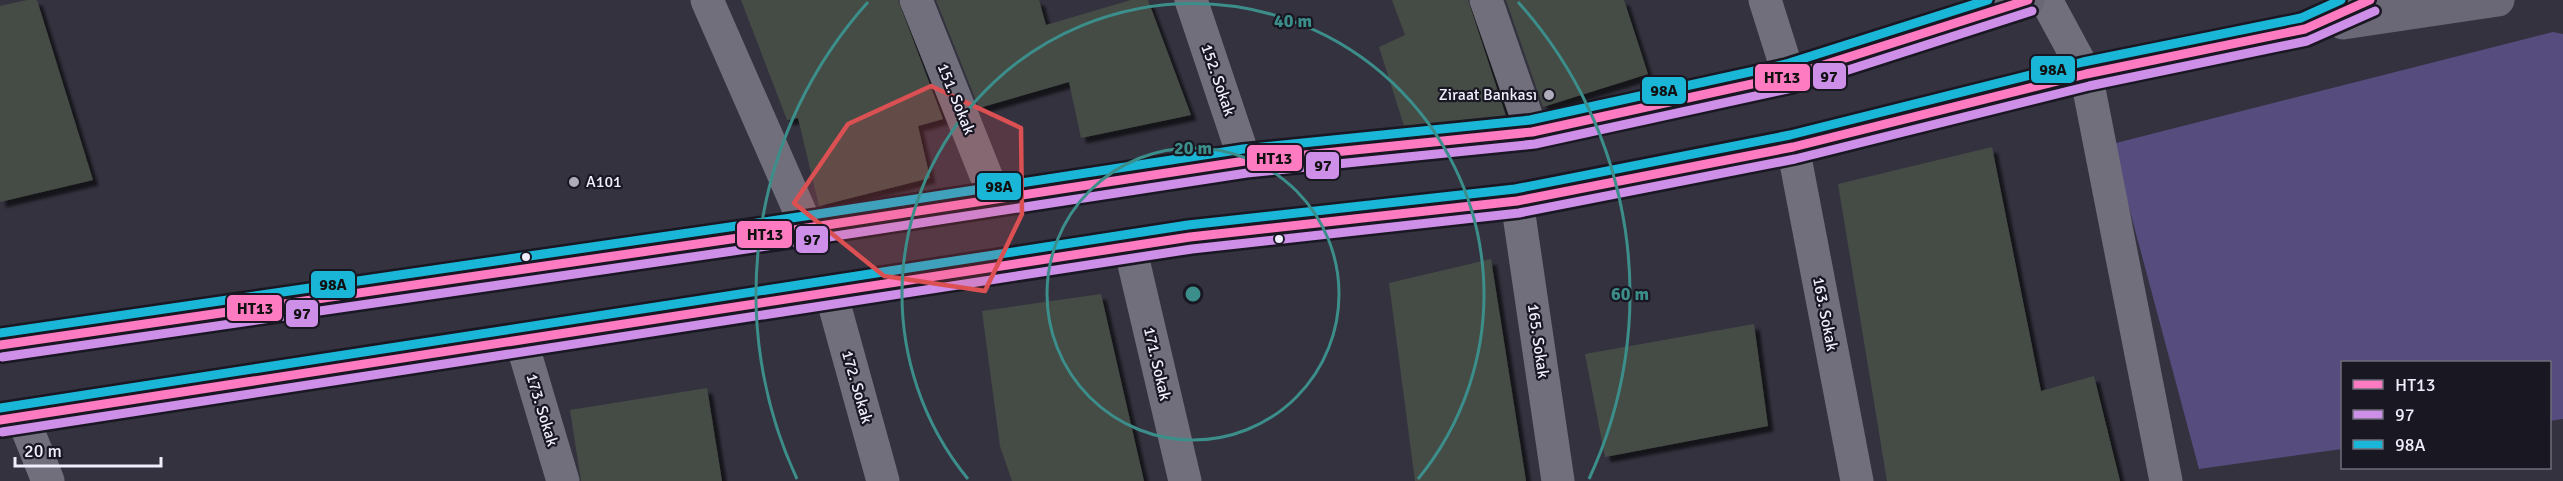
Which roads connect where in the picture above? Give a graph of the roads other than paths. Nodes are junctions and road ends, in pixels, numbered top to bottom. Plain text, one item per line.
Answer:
1 (707, 0) edge
2 (916, 0) edge
3 (1191, 0) edge
4 (1486, 0) edge
5 (1765, 0) edge
6 (2028, 0) edge
7 (2046, 0) edge
8 (2370, 0) edge
9 (2498, 0) edge
10 (2305, 29) junction
11 (2086, 74) junction
12 (1790, 76) junction
13 (1532, 132) junction
14 (1793, 147) junction
15 (1245, 161) junction
16 (995, 198) junction
17 (1517, 201) junction
18 (807, 228) junction
19 (1130, 247) junction
20 (831, 292) junction
21 (521, 340) junction
22 (0, 345) edge
23 (11, 418) edge
24 (48, 481) edge
25 (563, 481) edge
26 (883, 481) edge
27 (1185, 481) edge
28 (1558, 481) edge
29 (1857, 481) edge
30 (2166, 481) edge

1 - 18 street
2 - 16 street, 151. Sokak
3 - 15 street, 152. Sokak
4 - 13 street
5 - 12 street
6 - 12 main road
7 - 11 street
8 - 10 main road
9 - 10 main road
10 - 11 main road
11 - 14 main road
11 - 30 street
12 - 13 main road
13 - 15 main road
14 - 17 main road
14 - 29 street, 163. Sokak
15 - 16 main road
16 - 18 main road
17 - 19 main road
17 - 28 street, 165. Sokak
18 - 22 main road
19 - 20 main road
19 - 27 street, 171. Sokak
20 - 21 main road
20 - 26 street, 172. Sokak
21 - 23 main road
21 - 25 street, 173. Sokak
23 - 24 street

